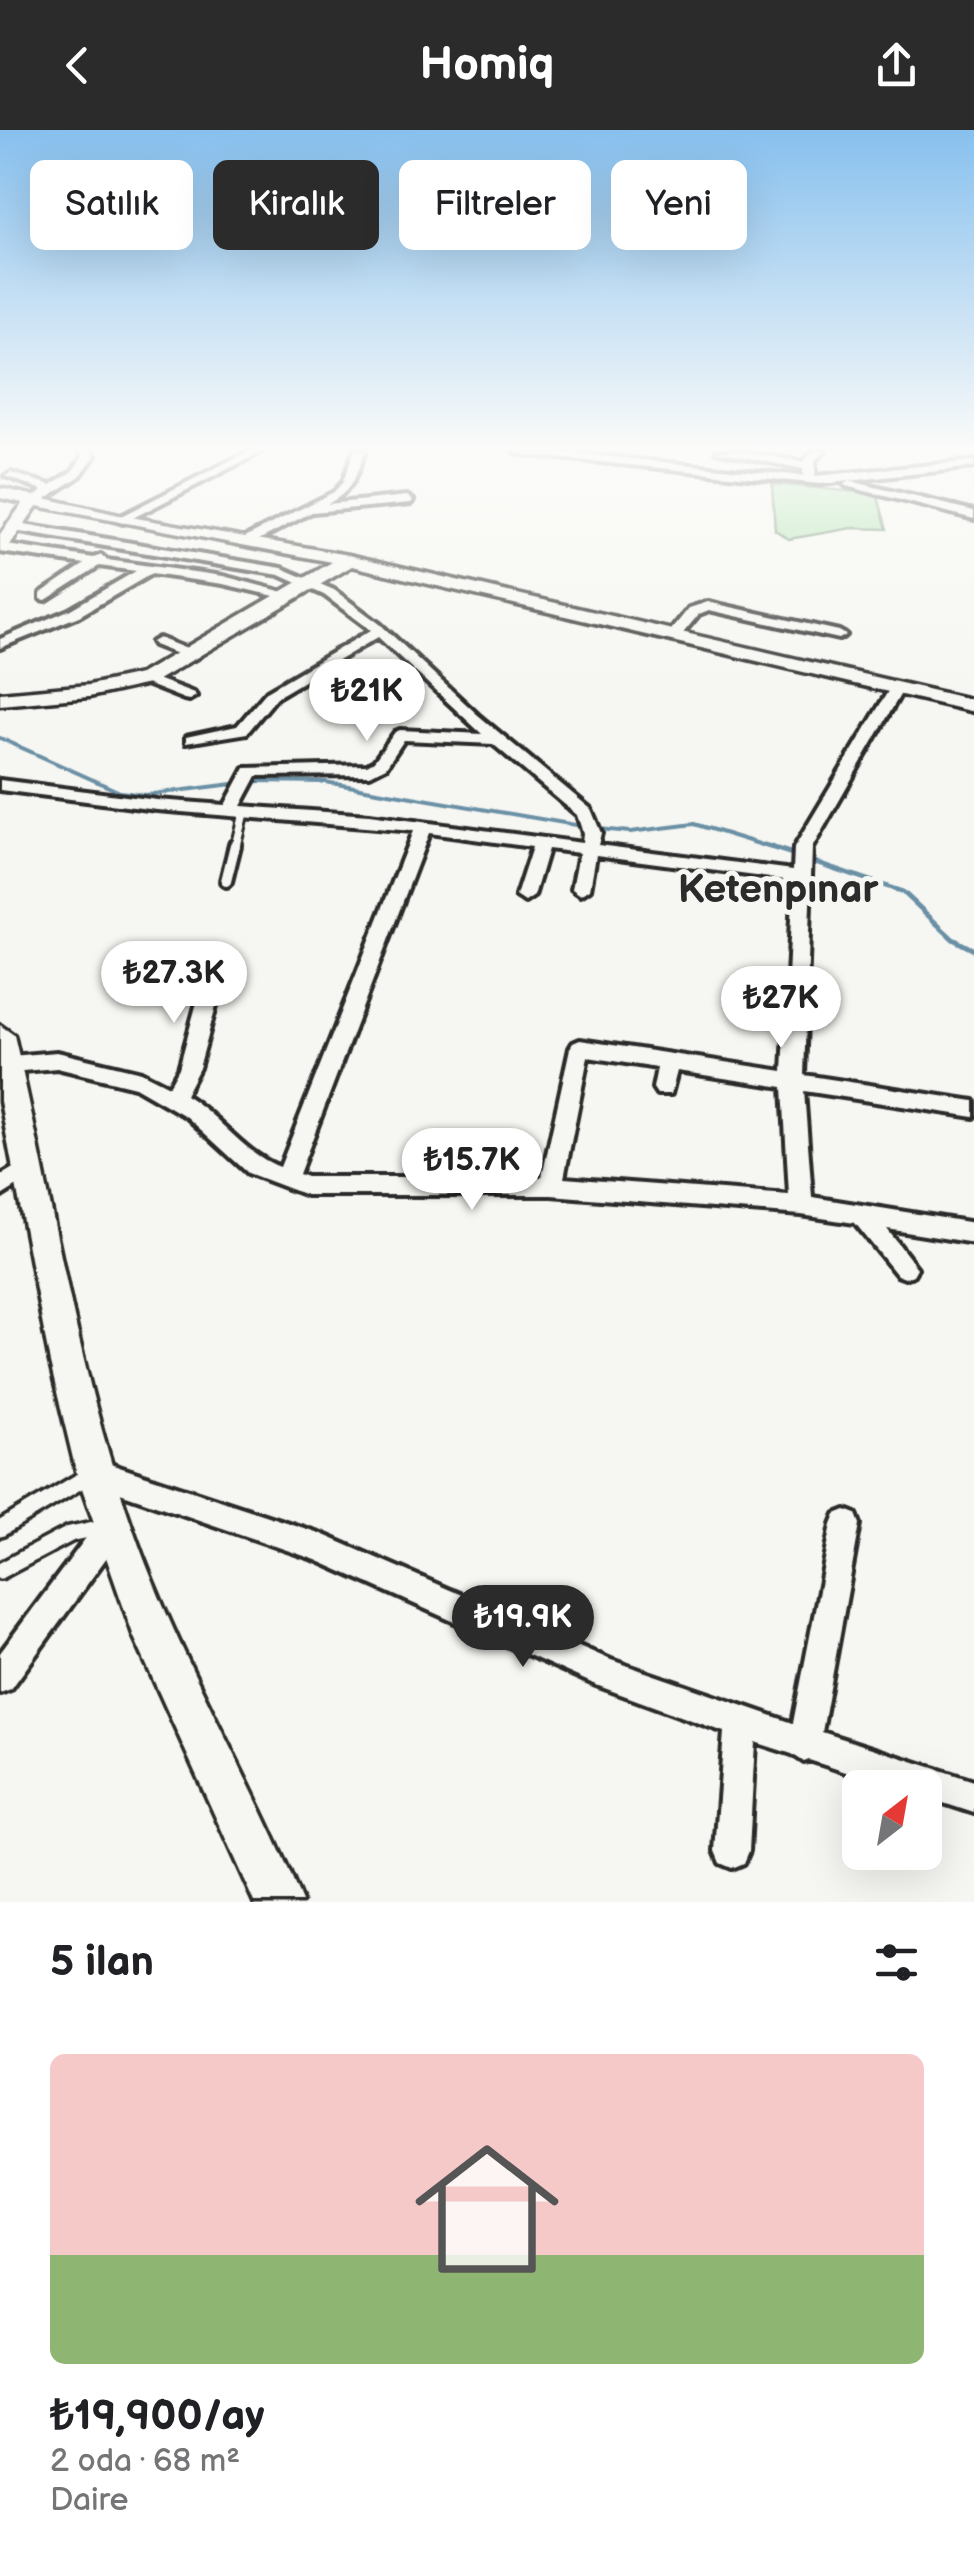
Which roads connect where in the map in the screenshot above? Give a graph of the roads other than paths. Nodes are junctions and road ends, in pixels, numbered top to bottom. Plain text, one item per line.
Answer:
1 (202, 534) edge
2 (261, 534) edge
3 (3, 540) edge
4 (247, 541) junction
5 (119, 546) junction
6 (172, 554) junction
7 (349, 560) junction
8 (97, 562) junction
9 (148, 570) junction
10 (315, 582) junction
11 (46, 596) dead end
12 (292, 596) junction
13 (378, 632) junction
14 (674, 635) junction
15 (838, 635) dead end
16 (159, 642) dead end
17 (0, 644) edge
18 (192, 656) junction
19 (146, 679) junction
20 (897, 688) junction
21 (189, 696) dead end
22 (0, 699) edge
23 (974, 706) edge
24 (192, 740) dead end
25 (499, 740) junction
26 (0, 784) edge
27 (237, 810) junction
28 (423, 828) junction
29 (590, 834) junction
30 (541, 844) junction
31 (803, 863) junction
32 (226, 881) dead end
33 (581, 889) dead end
34 (525, 896) dead end
35 (215, 973) dead end
36 (2, 1054) edge
37 (668, 1060) junction
38 (793, 1078) junction
39 (664, 1088) dead end
40 (174, 1096) junction
41 (974, 1109) edge
42 (15, 1177) edge
43 (286, 1180) junction
44 (551, 1186) junction
45 (801, 1205) junction
46 (862, 1215) junction
47 (974, 1234) edge
48 (905, 1268) dead end
49 (95, 1472) junction
50 (846, 1524) dead end
51 (113, 1525) junction
52 (0, 1529) edge
53 (0, 1571) edge
54 (0, 1678) edge
55 (740, 1722) junction
56 (804, 1746) junction
57 (974, 1797) edge
58 (732, 1851) dead end
59 (280, 1902) edge

1 - 4 street
2 - 4 street
3 - 5 street
3 - 8 street
4 - 7 street
5 - 6 street
5 - 8 street
6 - 9 street
6 - 10 street
7 - 10 street
7 - 14 street
8 - 9 street
8 - 11 street
9 - 12 street
9 - 17 street
10 - 12 street
10 - 13 street
12 - 18 street
13 - 24 street
13 - 25 street
14 - 15 street
14 - 20 street
16 - 18 street
18 - 19 street
19 - 21 street
19 - 22 street
20 - 23 street
20 - 31 street
25 - 27 street
25 - 29 street
26 - 27 street
27 - 28 street
27 - 32 lane
28 - 30 street
28 - 43 street
29 - 30 street
29 - 31 street
29 - 33 street
30 - 34 street
31 - 38 street
35 - 40 street
36 - 40 street
36 - 42 street
37 - 38 street
37 - 39 street
37 - 44 street
38 - 41 street
38 - 45 street
40 - 43 street
42 - 49 street
43 - 44 street
44 - 45 street
45 - 46 street
46 - 47 street
46 - 48 street
49 - 51 street
49 - 52 lane
49 - 55 street
50 - 56 street
51 - 53 lane
51 - 54 street
51 - 59 street
55 - 56 street
55 - 58 street
56 - 57 street

